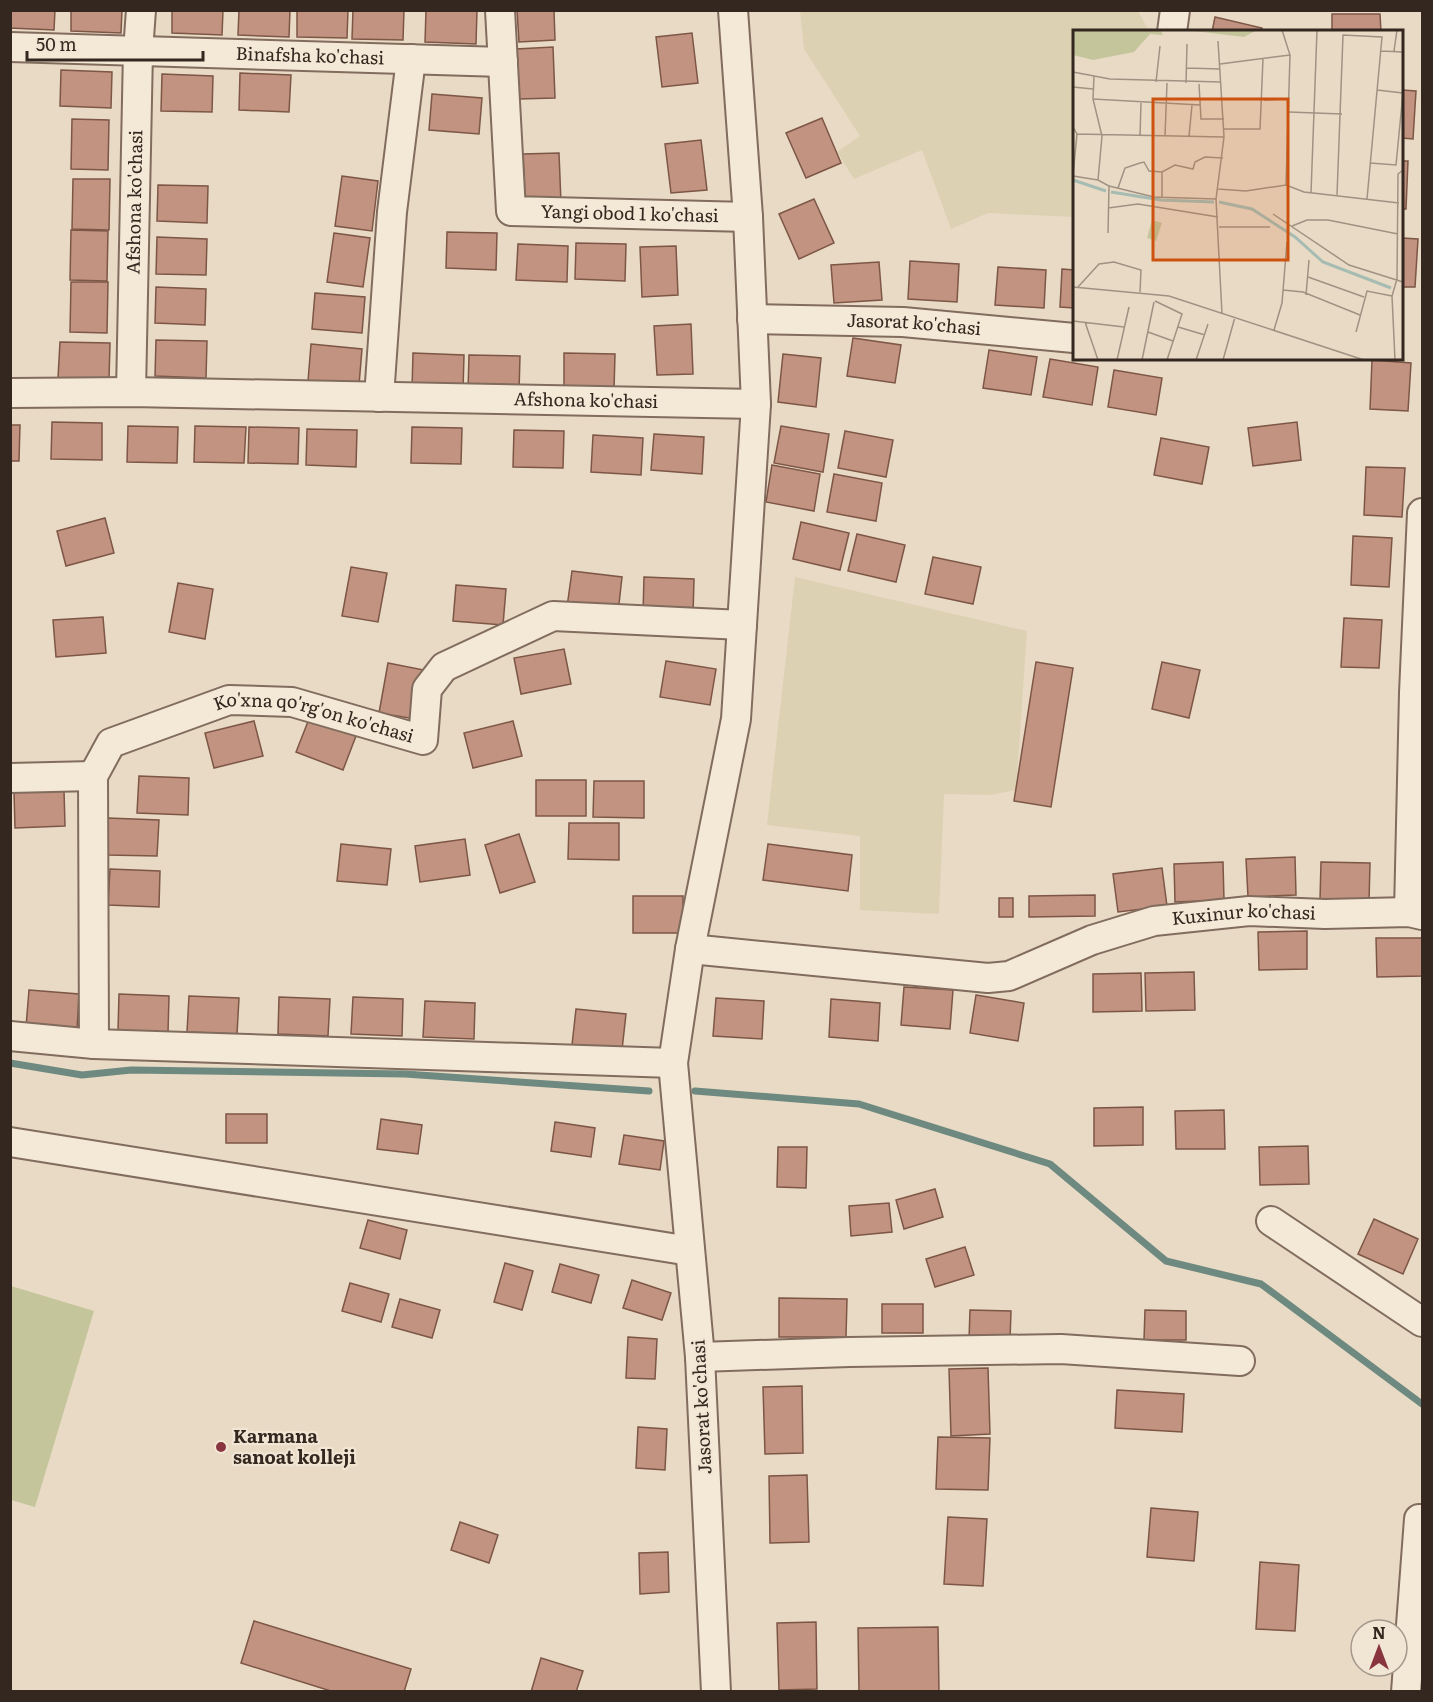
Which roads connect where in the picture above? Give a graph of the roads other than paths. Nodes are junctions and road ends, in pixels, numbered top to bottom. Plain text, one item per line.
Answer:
1 (141, 10) edge
2 (500, 10) edge
3 (733, 10) edge
4 (1175, 10) edge
5 (1172, 30) edge
6 (10, 47) edge
7 (138, 51) junction
8 (411, 59) junction
9 (503, 62) junction
10 (748, 217) junction
11 (752, 319) junction
12 (1073, 338) edge
13 (131, 392) junction
14 (10, 393) edge
15 (379, 397) junction
16 (756, 404) junction
17 (1422, 513) edge
18 (742, 625) junction
19 (93, 776) junction
20 (10, 778) edge
21 (1416, 913) edge
22 (690, 949) junction
23 (10, 1036) edge
24 (94, 1044) junction
25 (673, 1063) junction
26 (10, 1142) edge
27 (1270, 1221) dead end
28 (690, 1251) junction
29 (1422, 1322) edge
30 (700, 1357) junction
31 (1240, 1361) dead end
32 (1419, 1520) dead end
33 (716, 1692) edge
34 (1406, 1692) edge

1 - 7 street, Afshona ko'chasi
2 - 9 street
3 - 10 street, Jasorat ko'chasi
4 - 5 street
6 - 7 street, Binafsha ko'chasi
7 - 8 street, Binafsha ko'chasi
7 - 13 street, Afshona ko'chasi
8 - 9 street, Binafsha ko'chasi
8 - 15 street
9 - 10 street, Yangi obod 1 ko'chasi
10 - 11 street, Jasorat ko'chasi
11 - 12 street, Jasorat ko'chasi
11 - 16 street, Jasorat ko'chasi
13 - 14 street, Afshona ko'chasi
13 - 15 street, Afshona ko'chasi
15 - 16 street, Afshona ko'chasi
16 - 18 street, Jasorat ko'chasi
17 - 21 street, Kuxinur ko'chasi
18 - 19 street, Ko'xna qo'rg'on ko'chasi
18 - 22 street, Jasorat ko'chasi
19 - 20 street
19 - 24 street, Ko'xna qo'rg'on ko'chasi
21 - 22 street, Kuxinur ko'chasi
22 - 25 street, Jasorat ko'chasi
23 - 24 street
24 - 25 street
25 - 28 street, Jasorat ko'chasi
26 - 28 street
27 - 29 street
28 - 30 street, Jasorat ko'chasi
30 - 31 street
30 - 33 street, Jasorat ko'chasi
32 - 34 street

